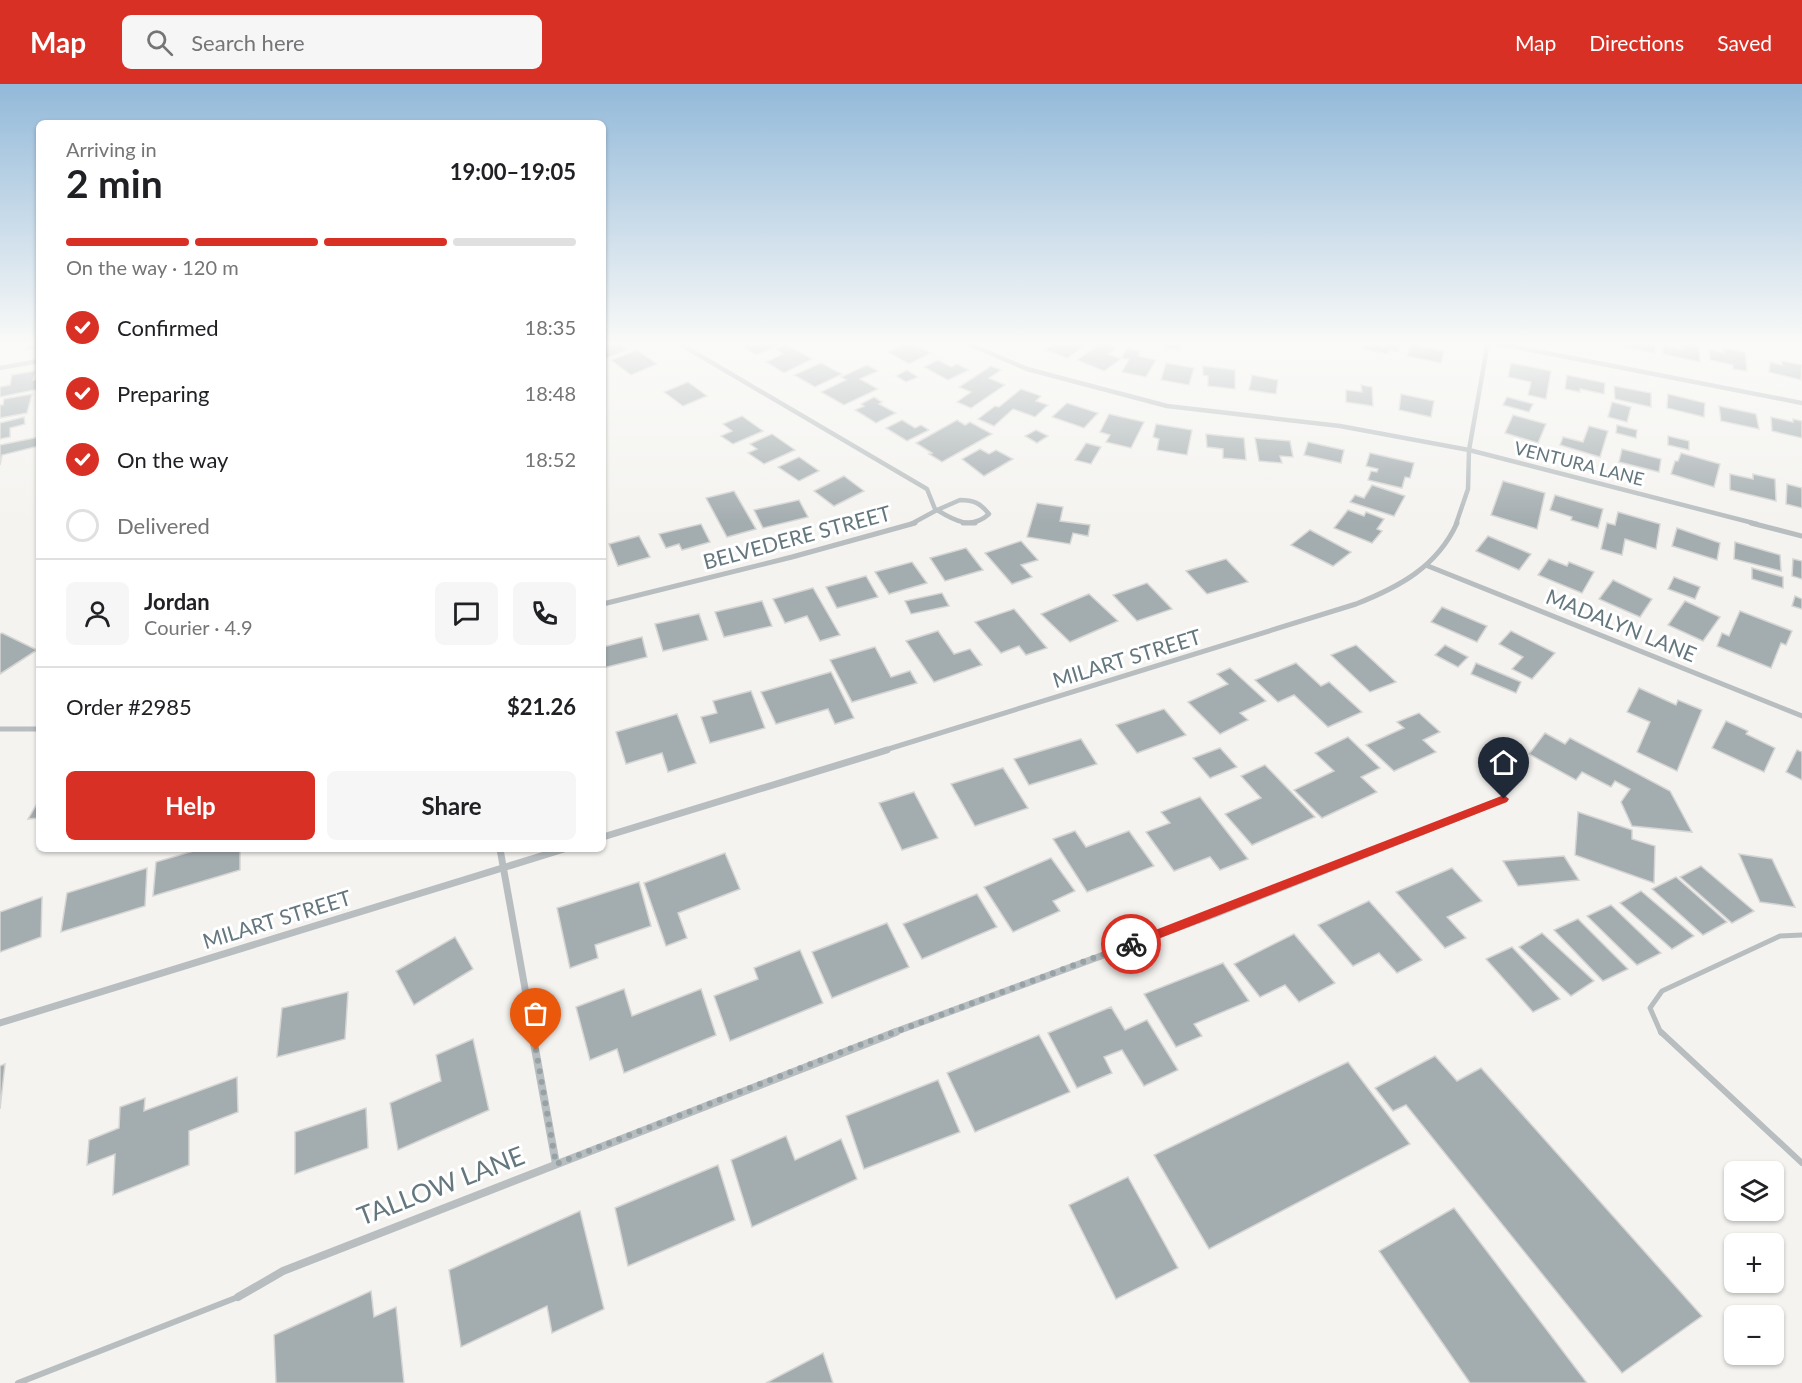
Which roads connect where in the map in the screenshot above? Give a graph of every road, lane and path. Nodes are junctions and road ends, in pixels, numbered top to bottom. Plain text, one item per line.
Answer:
1 (778, 402) edge
2 (1149, 402) edge
3 (1477, 402) edge
4 (1469, 450) junction
5 (936, 509) junction
6 (1802, 536) edge
7 (1428, 566) junction
8 (606, 603) edge
9 (1802, 716) edge
10 (0, 729) edge
11 (36, 729) edge
12 (1504, 799) dead end
13 (606, 836) edge
14 (500, 852) edge
15 (554, 852) edge
16 (503, 868) junction
17 (1802, 935) edge
18 (0, 1023) edge
19 (1802, 1163) edge
20 (556, 1164) junction
21 (238, 1297) joint
22 (18, 1383) edge

1 - 5 street
2 - 4 street, VENTURA LANE
3 - 4 street, MILART STREET
4 - 6 street, VENTURA LANE
4 - 7 street, MILART STREET
5 - 5 street, BELVEDERE STREET
5 - 8 street, BELVEDERE STREET
7 - 9 street, MADALYN LANE
7 - 13 street, MILART STREET
10 - 11 street
12 - 20 street, TALLOW LANE
14 - 16 street
15 - 16 street, MILART STREET
16 - 18 street, MILART STREET
16 - 20 street
17 - 19 lane
20 - 21 street, TALLOW LANE
21 - 22 lane

